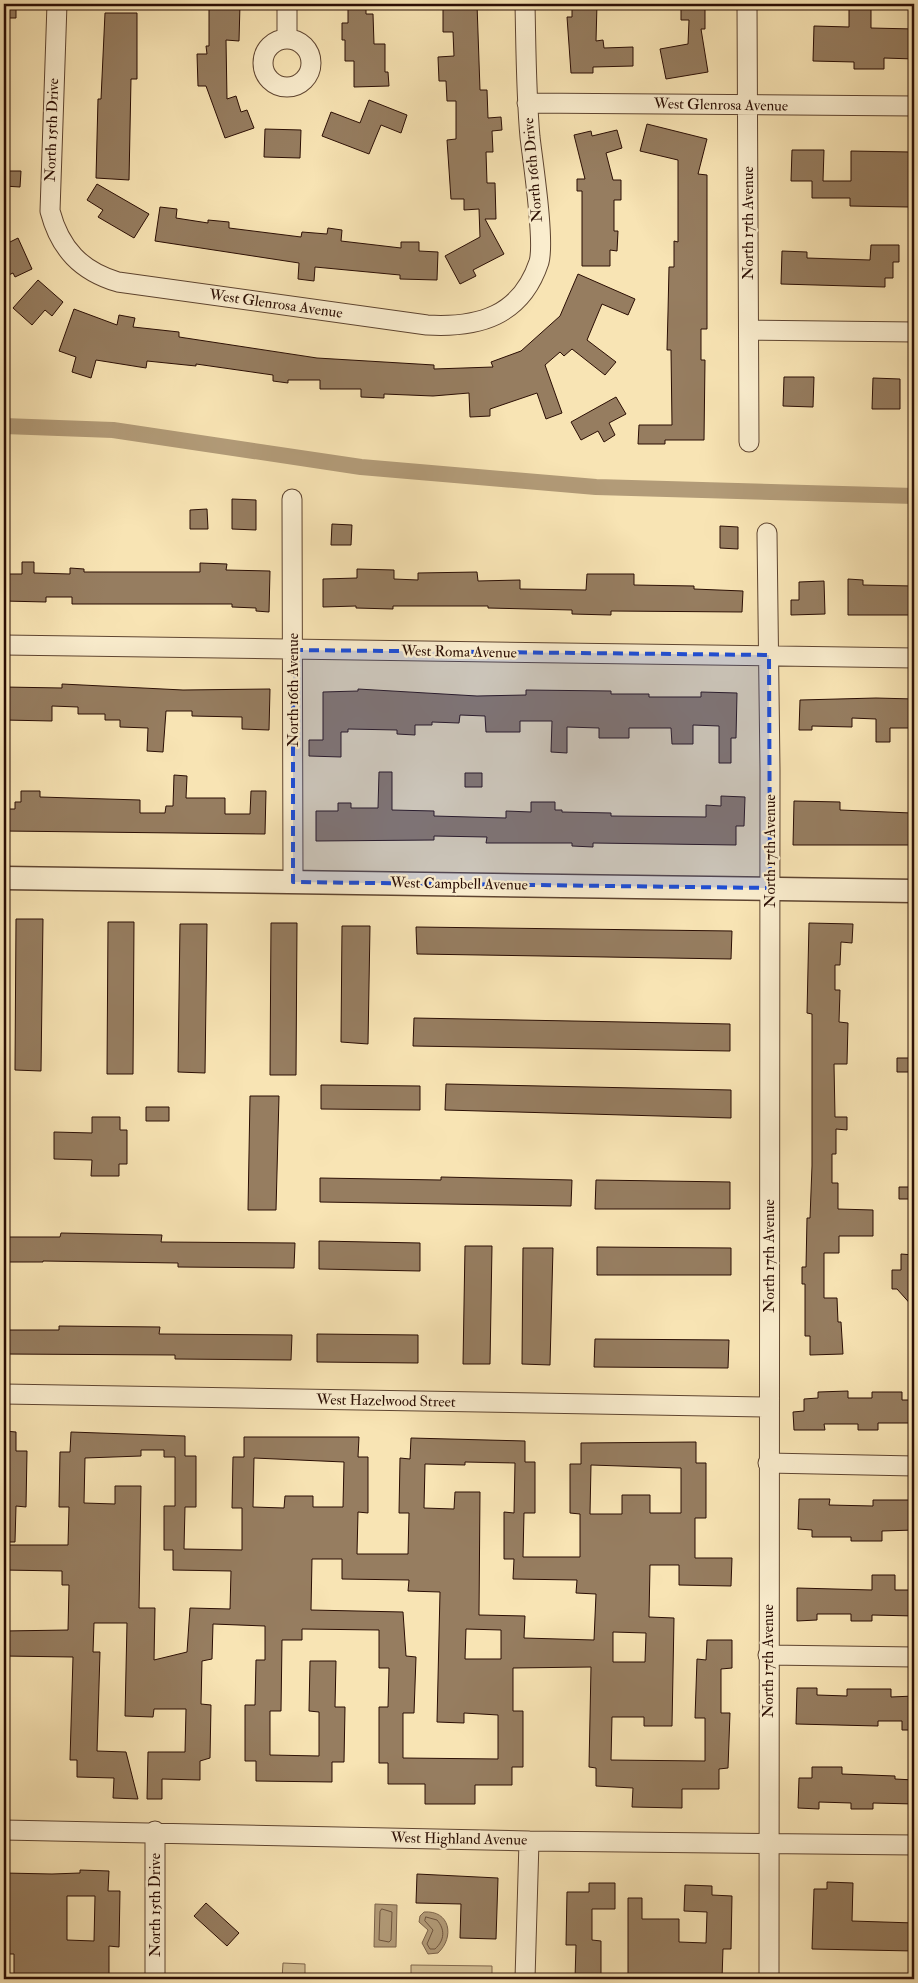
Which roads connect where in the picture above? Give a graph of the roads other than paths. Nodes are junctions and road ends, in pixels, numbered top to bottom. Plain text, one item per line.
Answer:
1 (57, 4) edge
2 (287, 4) edge
3 (525, 4) edge
4 (747, 4) edge
5 (287, 39) dead end
6 (527, 103) junction
7 (747, 105) junction
8 (914, 106) edge
9 (69, 251) joint
10 (493, 316) joint
11 (749, 330) junction
12 (914, 332) edge
13 (749, 442) dead end
14 (292, 499) dead end
15 (767, 533) dead end
16 (4, 645) edge
17 (292, 650) junction
18 (769, 655) junction
19 (914, 658) edge
20 (4, 878) edge
21 (293, 882) junction
22 (770, 888) junction
23 (914, 891) edge
24 (4, 1394) edge
25 (768, 1407) junction
26 (768, 1463) junction
27 (914, 1466) edge
28 (768, 1655) junction
29 (914, 1657) edge
30 (4, 1830) edge
31 (155, 1832) junction
32 (529, 1841) junction
33 (768, 1842) junction
34 (914, 1845) edge
35 (155, 1979) edge
36 (525, 1979) edge
37 (769, 1979) edge

1 - 9 street, North 15th Drive
2 - 5 street
3 - 6 street, North 16th Drive
4 - 7 street, North 17th Avenue
6 - 7 street, West Glenrosa Avenue
6 - 10 street, North 16th Drive
7 - 8 street, West Glenrosa Avenue
7 - 11 street, North 17th Avenue
9 - 10 street, West Glenrosa Avenue
11 - 12 street
11 - 13 street, North 17th Avenue
14 - 17 street, North 16th Avenue
15 - 18 street, North 17th Avenue
16 - 17 street, West Roma Avenue
17 - 18 street, West Roma Avenue
17 - 21 street, North 16th Avenue
18 - 19 street, West Roma Avenue
18 - 22 street, North 17th Avenue
20 - 21 street, West Campbell Avenue
21 - 22 street, West Campbell Avenue
22 - 23 street, West Campbell Avenue
22 - 25 street, North 17th Avenue
24 - 25 street, West Hazelwood Street
25 - 26 street, North 17th Avenue
26 - 27 street
26 - 28 street, North 17th Avenue
28 - 29 street
28 - 33 street, North 17th Avenue
30 - 31 street, West Highland Avenue
31 - 32 street, West Highland Avenue
31 - 35 street, North 15th Drive
32 - 33 street, West Highland Avenue
32 - 36 street
33 - 34 street, West Highland Avenue
33 - 37 street, North 17th Avenue

